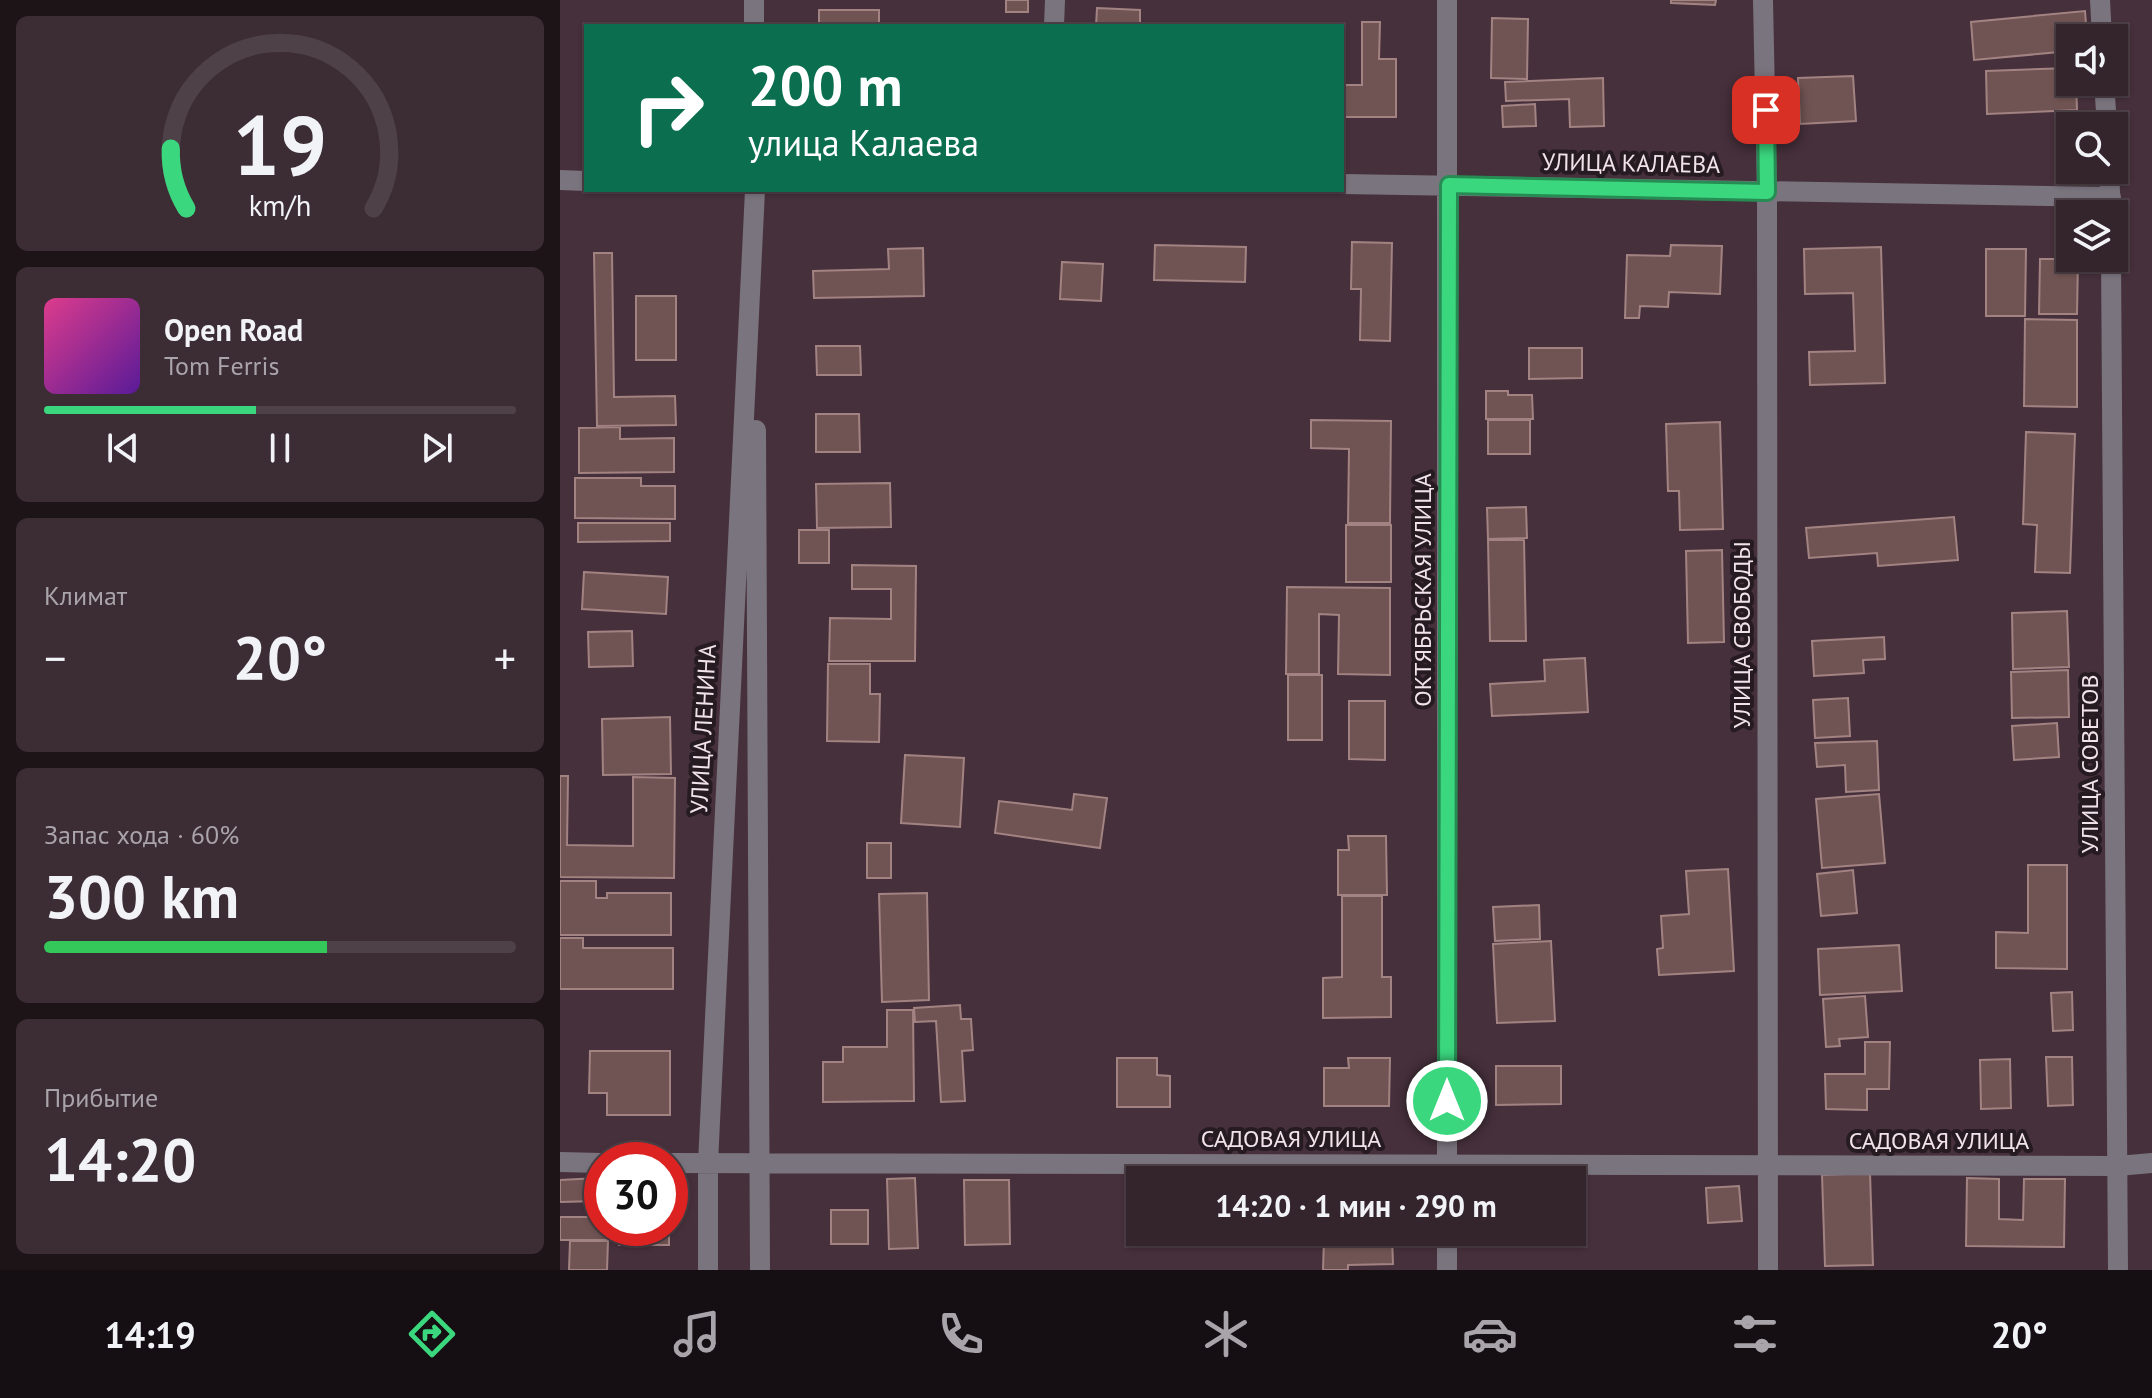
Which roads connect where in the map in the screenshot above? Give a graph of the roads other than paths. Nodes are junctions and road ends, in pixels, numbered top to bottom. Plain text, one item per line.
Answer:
1 (754, 0) edge
2 (1055, 0) edge
3 (1447, 0) edge
4 (1763, 0) edge
5 (2100, 0) edge
6 (754, 24) edge
7 (1054, 24) edge
8 (2101, 24) edge
9 (560, 180) edge
10 (584, 181) edge
11 (1344, 184) edge
12 (1449, 185) junction
13 (755, 192) edge
14 (755, 192) edge
15 (1767, 192) junction
16 (2056, 203) edge
17 (2111, 272) edge
18 (560, 1162) edge
19 (584, 1163) edge
20 (688, 1163) edge
21 (708, 1163) junction
22 (759, 1163) junction
23 (2152, 1163) edge
24 (1447, 1166) edge
25 (1766, 1166) junction
26 (2118, 1166) junction
27 (1126, 1168) edge
28 (1586, 1169) edge
29 (1447, 1246) edge
30 (708, 1270) edge
31 (760, 1270) edge
32 (1447, 1270) edge
33 (1768, 1270) edge
34 (2118, 1270) edge

1 - 6 street
2 - 7 street
3 - 12 street, ОКТЯБРЬСКАЯ УЛИЦА
4 - 15 street, УЛИЦА СВОБОДЫ
5 - 8 street
9 - 10 street
11 - 12 street, УЛИЦА КАЛАЕВА
12 - 15 street, УЛИЦА КАЛАЕВА
12 - 24 street, ОКТЯБРЬСКАЯ УЛИЦА
13 - 21 street, УЛИЦА ЛЕНИНА
14 - 22 street, УЛИЦА ЛЕНИНА
15 - 16 street, УЛИЦА КАЛАЕВА
15 - 25 street, УЛИЦА СВОБОДЫ
17 - 26 street, УЛИЦА СОВЕТОВ
18 - 19 street
20 - 21 street, САДОВАЯ УЛИЦА
21 - 22 street, САДОВАЯ УЛИЦА
21 - 30 street, УЛИЦА ЛЕНИНА
22 - 27 street, САДОВАЯ УЛИЦА
22 - 31 street, УЛИЦА ЛЕНИНА
23 - 26 street, САДОВАЯ УЛИЦА
25 - 26 street, САДОВАЯ УЛИЦА
25 - 28 street, САДОВАЯ УЛИЦА
25 - 33 street, УЛИЦА СВОБОДЫ
26 - 34 street, УЛИЦА СОВЕТОВ
29 - 32 street

